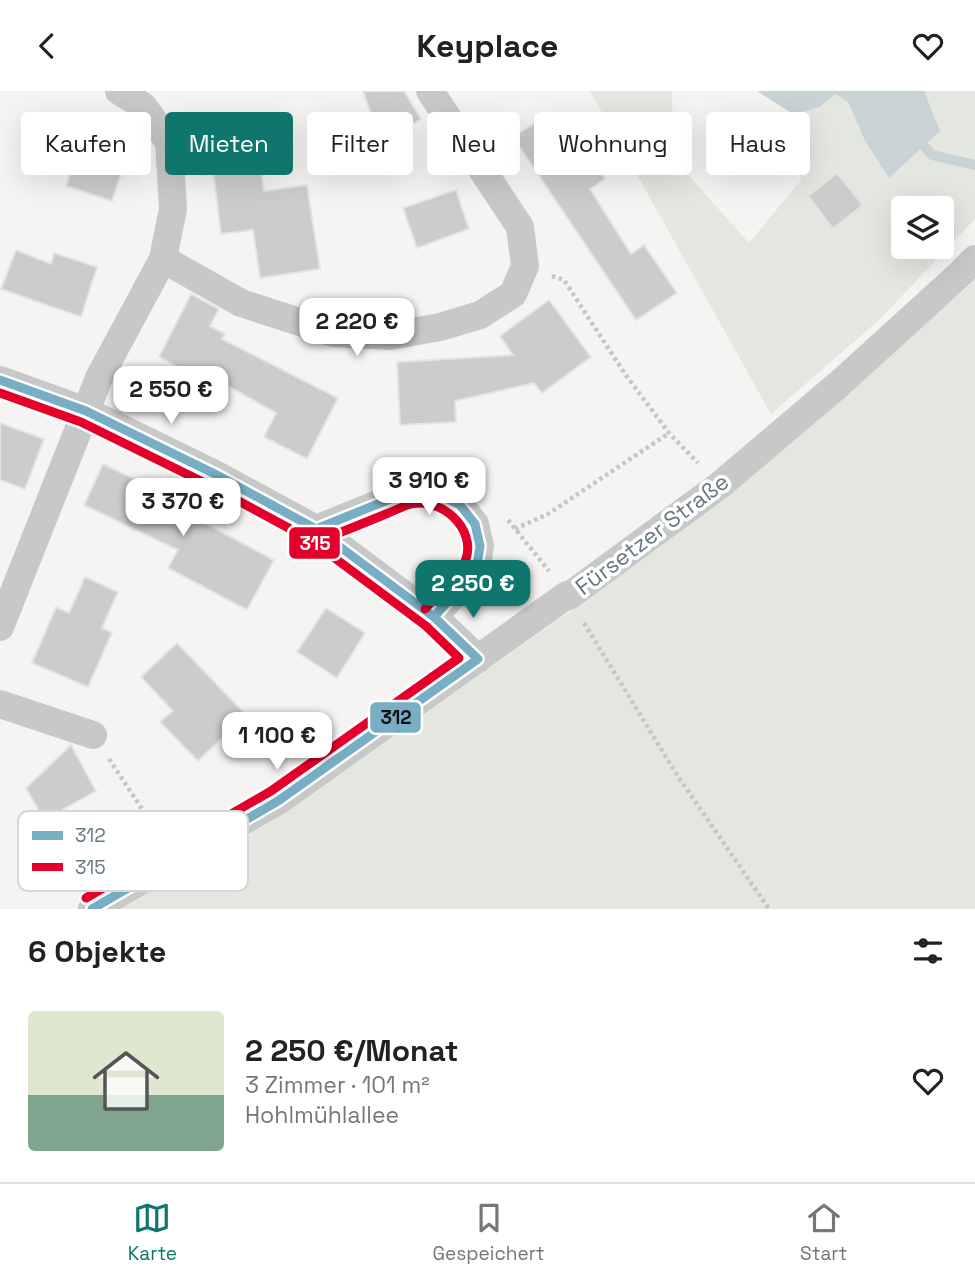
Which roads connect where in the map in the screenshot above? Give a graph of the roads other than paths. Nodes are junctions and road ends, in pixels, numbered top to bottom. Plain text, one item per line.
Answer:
1 (119, 91) edge
2 (429, 91) edge
3 (163, 259) junction
4 (975, 259) edge
5 (0, 380) edge
6 (86, 411) junction
7 (316, 529) junction
8 (434, 617) junction
9 (0, 627) edge
10 (478, 659) junction
11 (0, 704) edge
12 (93, 734) road end
13 (248, 818) edge
14 (123, 891) edge
15 (92, 909) edge

1 - 3 street
2 - 3 street
3 - 6 street
4 - 10 street, Fürsetzer Straße
5 - 6 street
6 - 7 street
6 - 9 street
7 - 8 street
7 - 8 street
8 - 10 street
10 - 13 street, Fürsetzer Straße
11 - 12 street
14 - 15 street, Fürsetzer Straße

